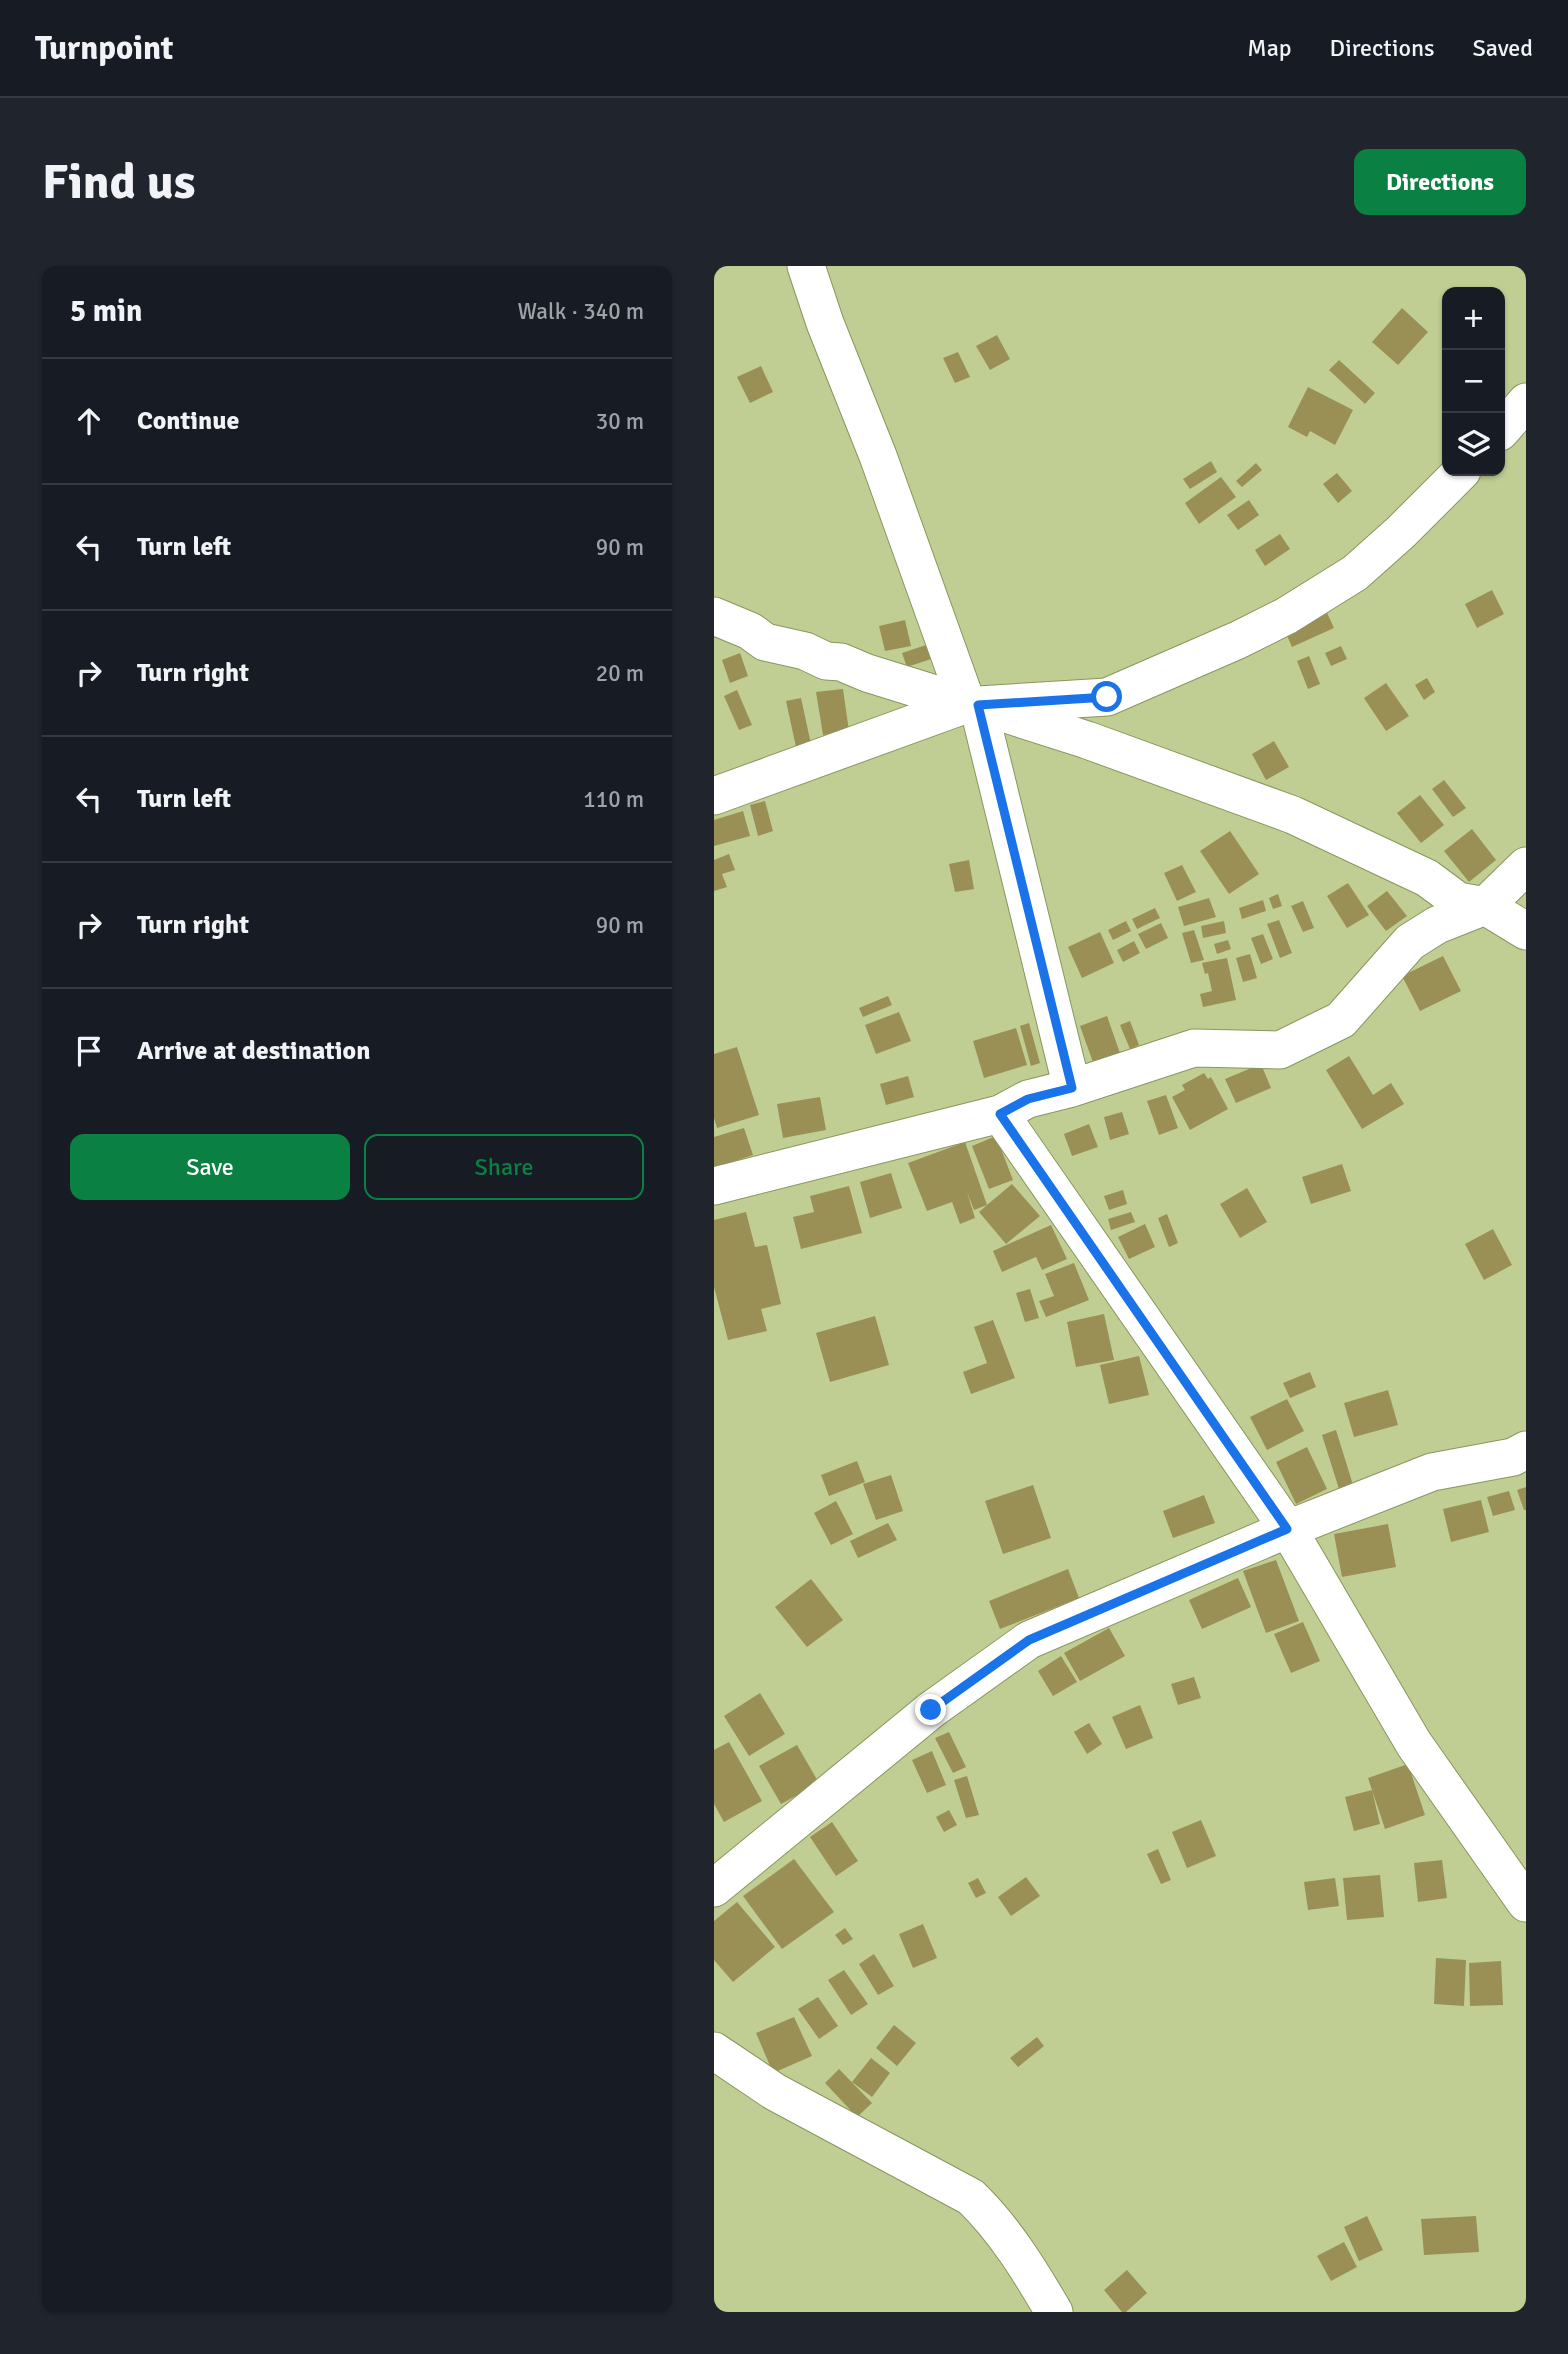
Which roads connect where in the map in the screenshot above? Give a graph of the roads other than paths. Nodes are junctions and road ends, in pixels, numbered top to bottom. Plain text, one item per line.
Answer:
1 (806, 266) edge
2 (1526, 402) edge
3 (1505, 426) edge
4 (1457, 476) edge
5 (714, 616) edge
6 (973, 704) junction
7 (714, 796) edge
8 (1526, 866) edge
9 (1485, 905) junction
10 (1526, 931) edge
11 (1072, 1088) junction
12 (1000, 1114) junction
13 (714, 1185) edge
14 (1526, 1450) edge
15 (1287, 1529) junction
16 (714, 1888) edge
17 (1526, 1903) edge
18 (714, 2051) edge
19 (1054, 2312) edge

1 - 6 street
2 - 3 street
4 - 6 street
5 - 6 street
6 - 7 street
6 - 9 street
6 - 11 street
8 - 9 street
9 - 10 street
9 - 11 street
11 - 12 street
12 - 13 street
12 - 15 street
14 - 15 street
15 - 16 street
15 - 17 street
18 - 19 street

